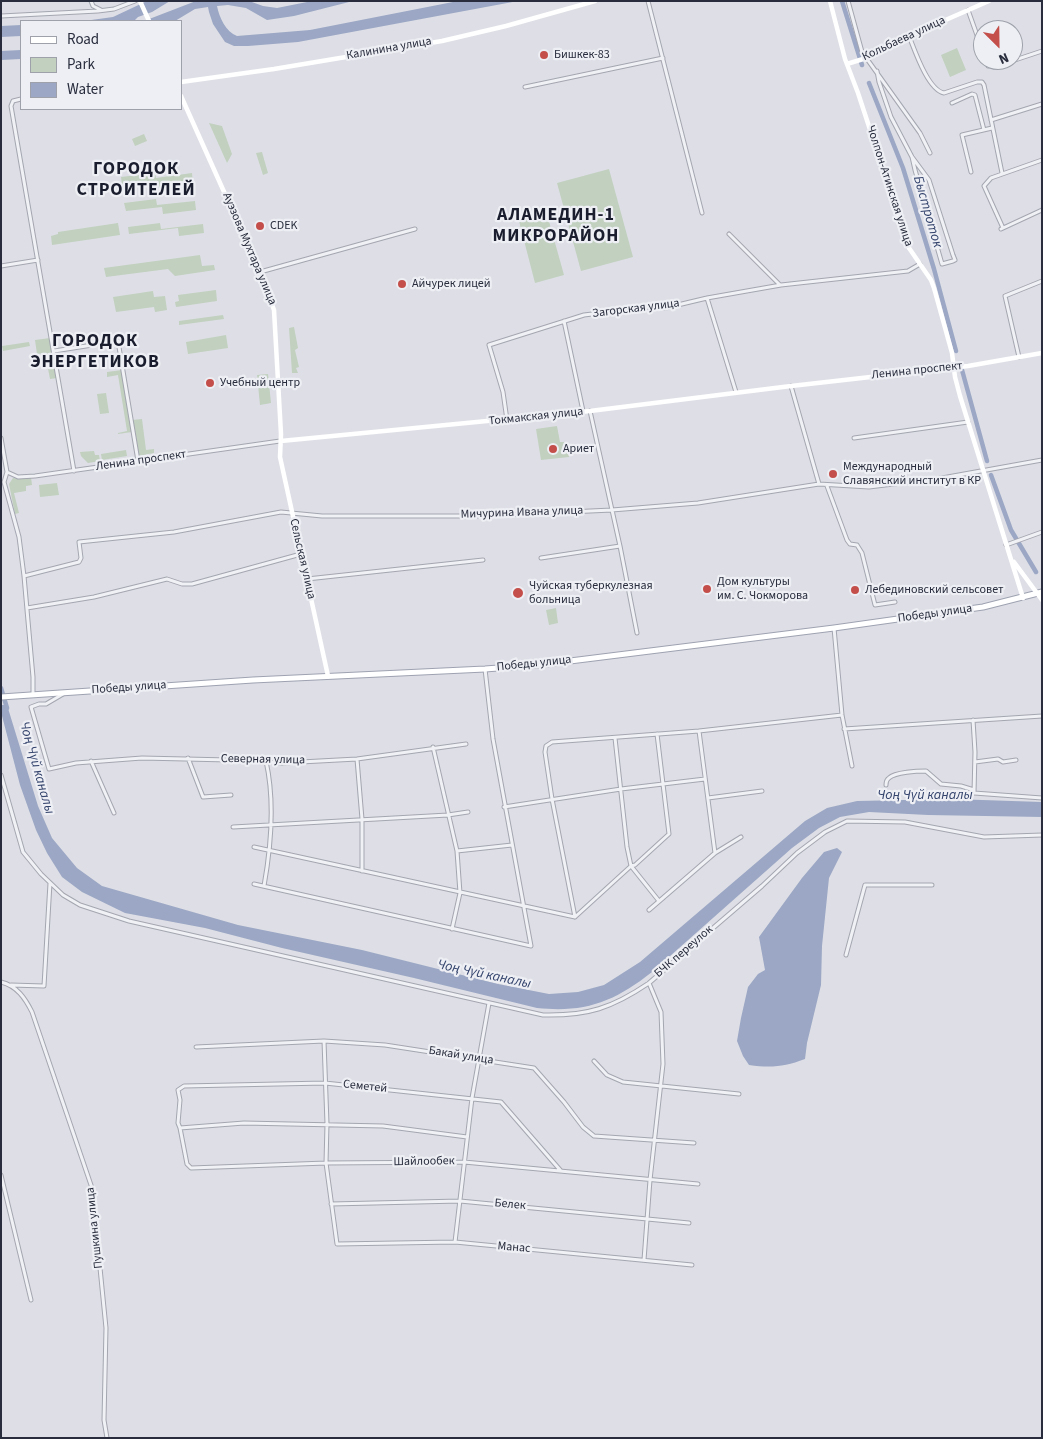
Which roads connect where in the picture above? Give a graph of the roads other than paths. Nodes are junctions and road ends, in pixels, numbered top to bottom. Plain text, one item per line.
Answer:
1 (91, 1) edge
2 (134, 1) edge
3 (140, 1) edge
4 (595, 1) edge
5 (648, 1) edge
6 (830, 1) edge
7 (848, 1) edge
8 (989, 1) edge
9 (102, 10) junction
10 (968, 10) junction
11 (1, 16) edge
12 (149, 20) edge
13 (973, 24) edge
14 (909, 36) junction
15 (1042, 51) edge
16 (1023, 57) edge
17 (663, 58) junction
18 (865, 58) junction
19 (847, 64) junction
20 (877, 71) junction
21 (182, 82) edge
22 (525, 87) dead end
23 (182, 98) edge
24 (20, 100) edge
25 (952, 103) dead end
26 (1042, 104) edge
27 (991, 120) junction
28 (992, 128) junction
29 (984, 130) junction
30 (930, 153) dead end
31 (912, 157) junction
32 (1042, 160) edge
33 (971, 172) dead end
34 (1002, 173) junction
35 (1042, 210) edge
36 (702, 213) dead end
37 (415, 229) dead end
38 (729, 234) dead end
39 (38, 260) junction
40 (920, 264) junction
41 (1, 266) edge
42 (260, 272) junction
43 (1042, 280) edge
44 (781, 285) junction
45 (706, 298) junction
46 (564, 321) junction
47 (54, 351) junction
48 (1042, 353) edge
49 (1019, 358) junction
50 (954, 367) junction
51 (791, 386) junction
52 (736, 392) junction
53 (590, 411) junction
54 (583, 412) junction
55 (507, 420) junction
56 (968, 422) junction
57 (1, 438) edge
58 (854, 438) dead end
59 (281, 440) junction
60 (1042, 460) edge
61 (138, 461) junction
62 (74, 471) junction
63 (982, 471) junction
64 (7, 472) junction
65 (819, 484) junction
66 (827, 486) junction
67 (612, 510) junction
68 (291, 513) junction
69 (1042, 532) edge
70 (1006, 545) junction
71 (620, 546) junction
72 (301, 554) junction
73 (541, 558) dead end
74 (1012, 559) junction
75 (483, 560) dead end
76 (24, 576) junction
77 (306, 579) junction
78 (1039, 593) edge
79 (1022, 598) junction
80 (1042, 600) edge
81 (895, 602) dead end
82 (27, 608) junction
83 (834, 628) junction
84 (638, 633) dead end
85 (485, 669) junction
86 (328, 676) junction
87 (66, 693) junction
88 (33, 695) junction
89 (1, 697) edge
90 (842, 715) junction
91 (1042, 716) edge
92 (974, 720) junction
93 (844, 729) junction
94 (699, 730) junction
95 (657, 734) junction
96 (615, 738) junction
97 (466, 744) dead end
98 (433, 748) junction
99 (188, 758) junction
100 (357, 759) junction
101 (1016, 760) dead end
102 (91, 761) junction
103 (266, 762) junction
104 (975, 762) junction
105 (852, 766) dead end
106 (1, 774) edge
107 (706, 779) junction
108 (663, 784) junction
109 (886, 786) dead end
110 (621, 789) junction
111 (974, 790) junction
112 (762, 791) dead end
113 (232, 795) dead end
114 (708, 798) junction
115 (1042, 798) edge
116 (552, 799) junction
117 (504, 807) junction
118 (468, 812) dead end
119 (114, 813) dead end
120 (448, 815) junction
121 (362, 819) junction
122 (270, 825) junction
123 (233, 827) dead end
124 (1042, 835) edge
125 (741, 838) dead end
126 (512, 845) junction
127 (254, 846) dead end
128 (270, 850) junction
129 (457, 852) junction
130 (715, 853) junction
131 (633, 865) junction
132 (362, 871) junction
133 (50, 882) junction
134 (254, 884) dead end
135 (932, 885) dead end
136 (264, 886) junction
137 (460, 893) junction
138 (659, 901) junction
139 (524, 906) junction
140 (649, 910) dead end
141 (575, 917) junction
142 (452, 929) junction
143 (846, 955) dead end
144 (1, 982) edge
145 (649, 983) junction
146 (11, 984) junction
147 (489, 1003) junction
148 (324, 1041) junction
149 (196, 1047) dead end
150 (478, 1059) junction
151 (594, 1061) dead end
152 (325, 1083) junction
153 (661, 1085) junction
154 (739, 1094) dead end
155 (472, 1098) junction
156 (327, 1124) junction
157 (180, 1128) junction
158 (467, 1137) junction
159 (656, 1140) junction
160 (694, 1143) dead end
161 (464, 1162) junction
162 (326, 1163) junction
163 (561, 1170) junction
164 (1, 1175) edge
165 (650, 1180) junction
166 (698, 1184) dead end
167 (460, 1201) junction
168 (331, 1204) junction
169 (647, 1218) junction
170 (689, 1222) dead end
171 (455, 1242) junction
172 (644, 1260) junction
173 (692, 1265) dead end
174 (31, 1300) dead end
175 (107, 1438) edge

1 - 9 street
2 - 9 street
3 - 12 main road
4 - 21 main road, Калинина улица
5 - 17 street
6 - 19 main road, Чолпон-Атинская улица
7 - 18 street
8 - 10 main road, Кольбаева улица
9 - 11 street
10 - 13 street
10 - 14 main road, Кольбаева улица
14 - 18 main road, Кольбаева улица
14 - 27 street
15 - 16 street
17 - 22 street
17 - 36 street
18 - 19 main road, Кольбаева улица
18 - 20 street
19 - 40 main road, Чолпон-Атинская улица
20 - 30 street
20 - 31 street
23 - 42 main road, Ауэзова Мухтара улица
24 - 39 street
25 - 29 street
26 - 27 street
27 - 28 street
28 - 29 street
28 - 34 street
29 - 33 street
31 - 31 street
32 - 34 street
34 - 35 street
37 - 42 street
38 - 44 street
39 - 41 street
39 - 47 street
40 - 44 street, Загорская улица
40 - 50 main road, Чолпон-Атинская улица
42 - 59 main road, Ауэзова Мухтара улица
43 - 49 street
44 - 45 street, Загорская улица
45 - 46 street, Загорская улица
45 - 52 street
46 - 54 street
46 - 55 street, Загорская улица
47 - 61 street
47 - 62 street
48 - 49 main road, Ленина проспект
49 - 50 main road, Ленина проспект
50 - 51 main road, Ленина проспект
50 - 56 main road
51 - 52 main road, Токмакская улица
51 - 65 street
52 - 53 main road, Токмакская улица
53 - 54 main road, Токмакская улица
53 - 67 street
54 - 55 main road, Токмакская улица
55 - 59 main road, Токмакская улица
56 - 58 street
56 - 63 main road
57 - 64 street
59 - 61 street, Ленина проспект
59 - 68 main road, Сельская улица
60 - 63 street, Мичурина Ивана улица
61 - 62 street, Ленина проспект
62 - 64 street, Ленина проспект
63 - 66 street, Мичурина Ивана улица
63 - 70 main road
64 - 76 street
65 - 66 street, Мичурина Ивана улица
65 - 67 street, Мичурина Ивана улица
66 - 81 street
67 - 68 street, Мичурина Ивана улица
67 - 71 street
68 - 72 main road, Сельская улица
68 - 76 street, Мичурина Ивана улица
69 - 70 street
70 - 74 main road
71 - 73 street
71 - 84 street
72 - 77 main road, Сельская улица
72 - 82 street
74 - 78 main road
74 - 79 main road
75 - 77 street
76 - 82 street
77 - 86 main road, Сельская улица
78 - 79 main road, Победы улица
78 - 80 main road
79 - 83 main road, Победы улица
82 - 88 street
83 - 85 main road, Победы улица
83 - 90 street
85 - 86 main road, Победы улица
85 - 117 street
86 - 87 main road, Победы улица
87 - 88 main road, Победы улица
87 - 102 street, Северная улица
88 - 89 main road, Победы улица
90 - 93 street
90 - 94 street
91 - 92 street
92 - 93 street
92 - 104 street
93 - 105 street
94 - 95 street
94 - 107 street
95 - 96 street
95 - 108 street
96 - 110 street
96 - 116 street
97 - 98 street, Северная улица
98 - 100 street, Северная улица
98 - 120 street
99 - 102 street, Северная улица
99 - 103 street, Северная улица
99 - 113 street
100 - 103 street, Северная улица
100 - 121 street
101 - 104 street
102 - 119 street
103 - 122 street
104 - 111 street
106 - 133 street, БЧК переулок
107 - 108 street
107 - 114 street
108 - 110 street
108 - 131 street
109 - 111 street
110 - 116 street
110 - 131 street
111 - 115 street
112 - 114 street
114 - 130 street
116 - 117 street
116 - 141 street
117 - 126 street
118 - 120 street
120 - 121 street
120 - 129 street
121 - 122 street
121 - 132 street
122 - 123 street
122 - 128 street
124 - 145 street, БЧК переулок
125 - 130 street
126 - 129 street
126 - 139 street
127 - 128 street
128 - 132 street
128 - 136 street
129 - 137 street
130 - 138 street
131 - 138 street
131 - 141 street
132 - 137 street
133 - 146 street
133 - 147 street, БЧК переулок
134 - 136 street
135 - 143 street
136 - 142 street
137 - 139 street
137 - 142 street
138 - 140 street
139 - 141 street
139 - 142 street
144 - 146 street
145 - 147 street, БЧК переулок
145 - 153 street
146 - 175 street, Пушкина улица
147 - 150 street
148 - 149 street, Бакай улица
148 - 150 street, Бакай улица
148 - 152 street
150 - 155 street
150 - 159 street, Бакай улица
151 - 153 street
152 - 155 street, Семетей
152 - 156 street
152 - 157 street, Семетей
153 - 154 street
153 - 159 street
155 - 158 street
155 - 163 street, Семетей
156 - 157 street
156 - 158 street
156 - 162 street
157 - 162 street, Шайлообек
158 - 161 street
159 - 160 street, Бакай улица
159 - 165 street
161 - 162 street, Шайлообек
161 - 163 street, Шайлообек
161 - 167 street
162 - 168 street
163 - 165 street, Шайлообек
164 - 174 street
165 - 166 street, Шайлообек
165 - 169 street
167 - 168 street, Белек
167 - 169 street, Белек
167 - 171 street
168 - 171 street, Манас
169 - 170 street, Белек
169 - 172 street
171 - 172 street, Манас
172 - 173 street, Манас

